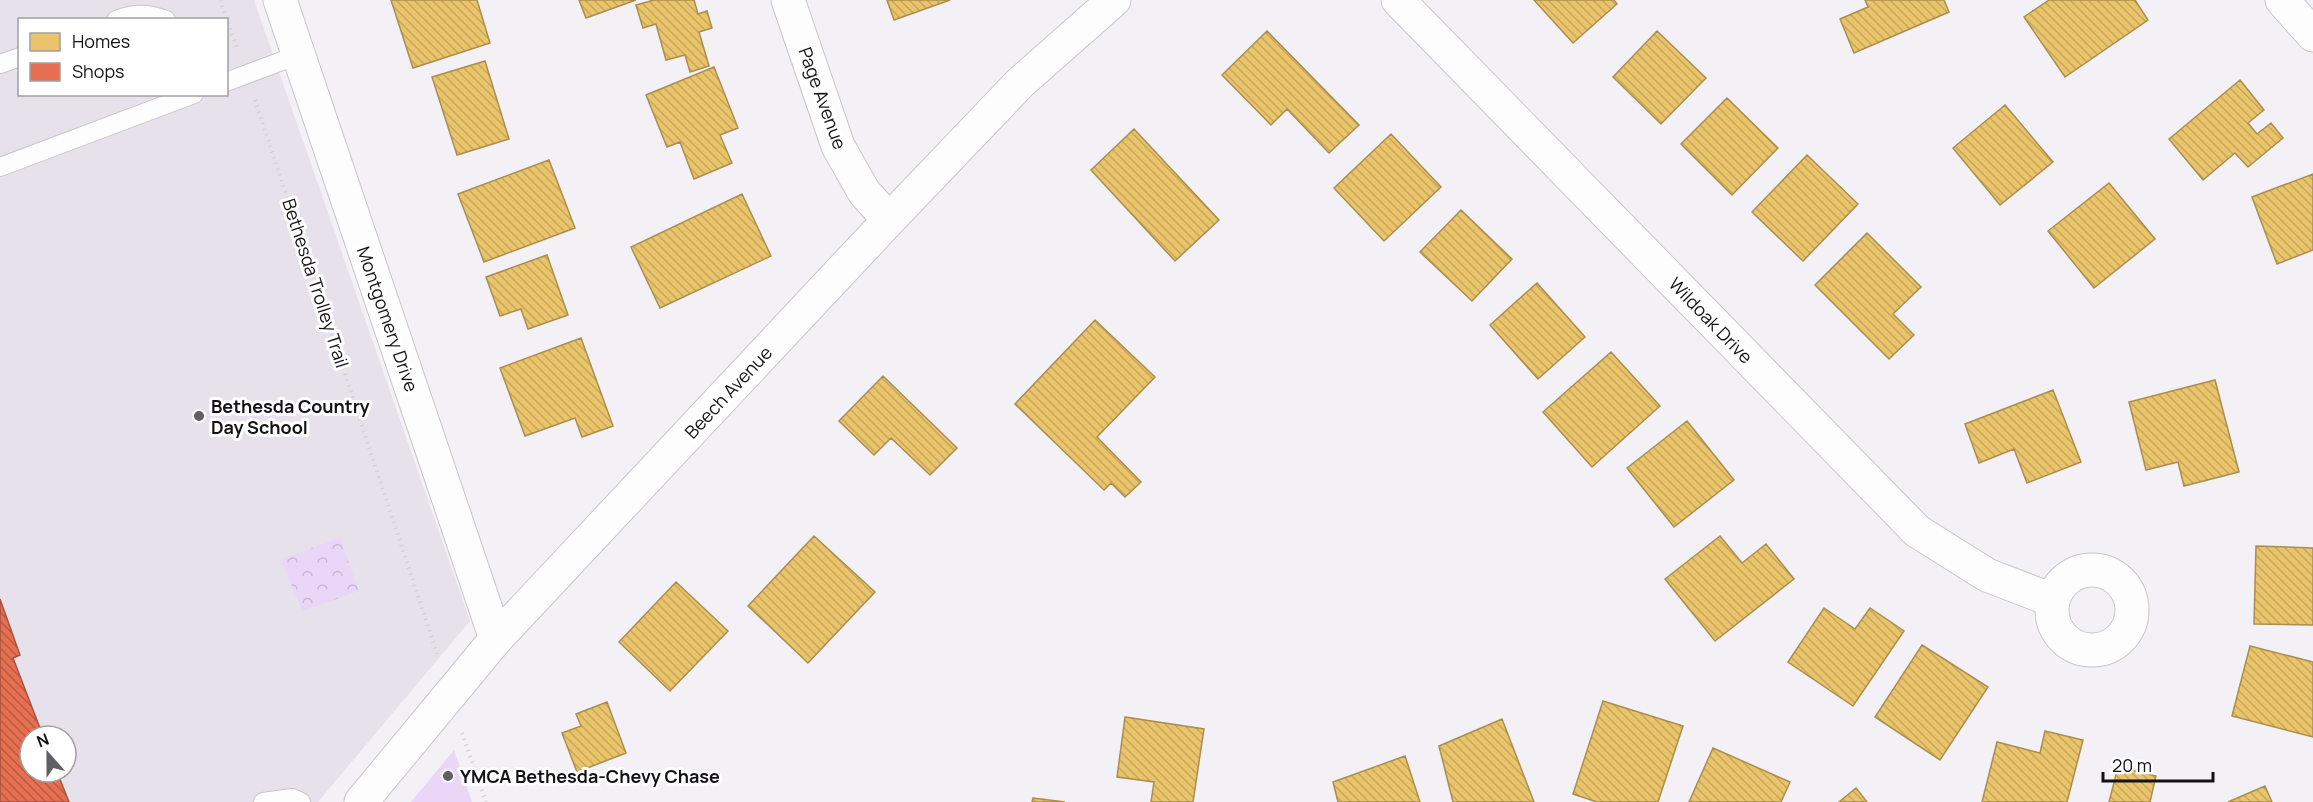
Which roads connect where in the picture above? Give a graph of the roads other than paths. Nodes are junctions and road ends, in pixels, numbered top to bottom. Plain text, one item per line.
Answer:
1 (280, 0) edge
2 (788, 0) edge
3 (1114, 0) edge
4 (1398, 0) edge
5 (2282, 0) edge
6 (123, 18) edge
7 (161, 18) edge
8 (2313, 35) edge
9 (298, 55) junction
10 (18, 58) edge
11 (0, 64) edge
12 (228, 81) edge
13 (189, 96) edge
14 (0, 167) edge
15 (889, 220) junction
16 (2052, 600) dead end
17 (496, 639) junction
18 (263, 802) edge
19 (301, 802) edge
20 (361, 802) edge

1 - 9 street, Montgomery Drive
2 - 15 street, Page Avenue
3 - 15 street, Beech Avenue
4 - 16 street, Wildoak Drive
5 - 8 street
6 - 7 lane
9 - 12 lane
9 - 17 street, Montgomery Drive
10 - 11 lane
13 - 14 lane
15 - 17 street, Beech Avenue
17 - 20 street, Beech Avenue
18 - 19 lane

